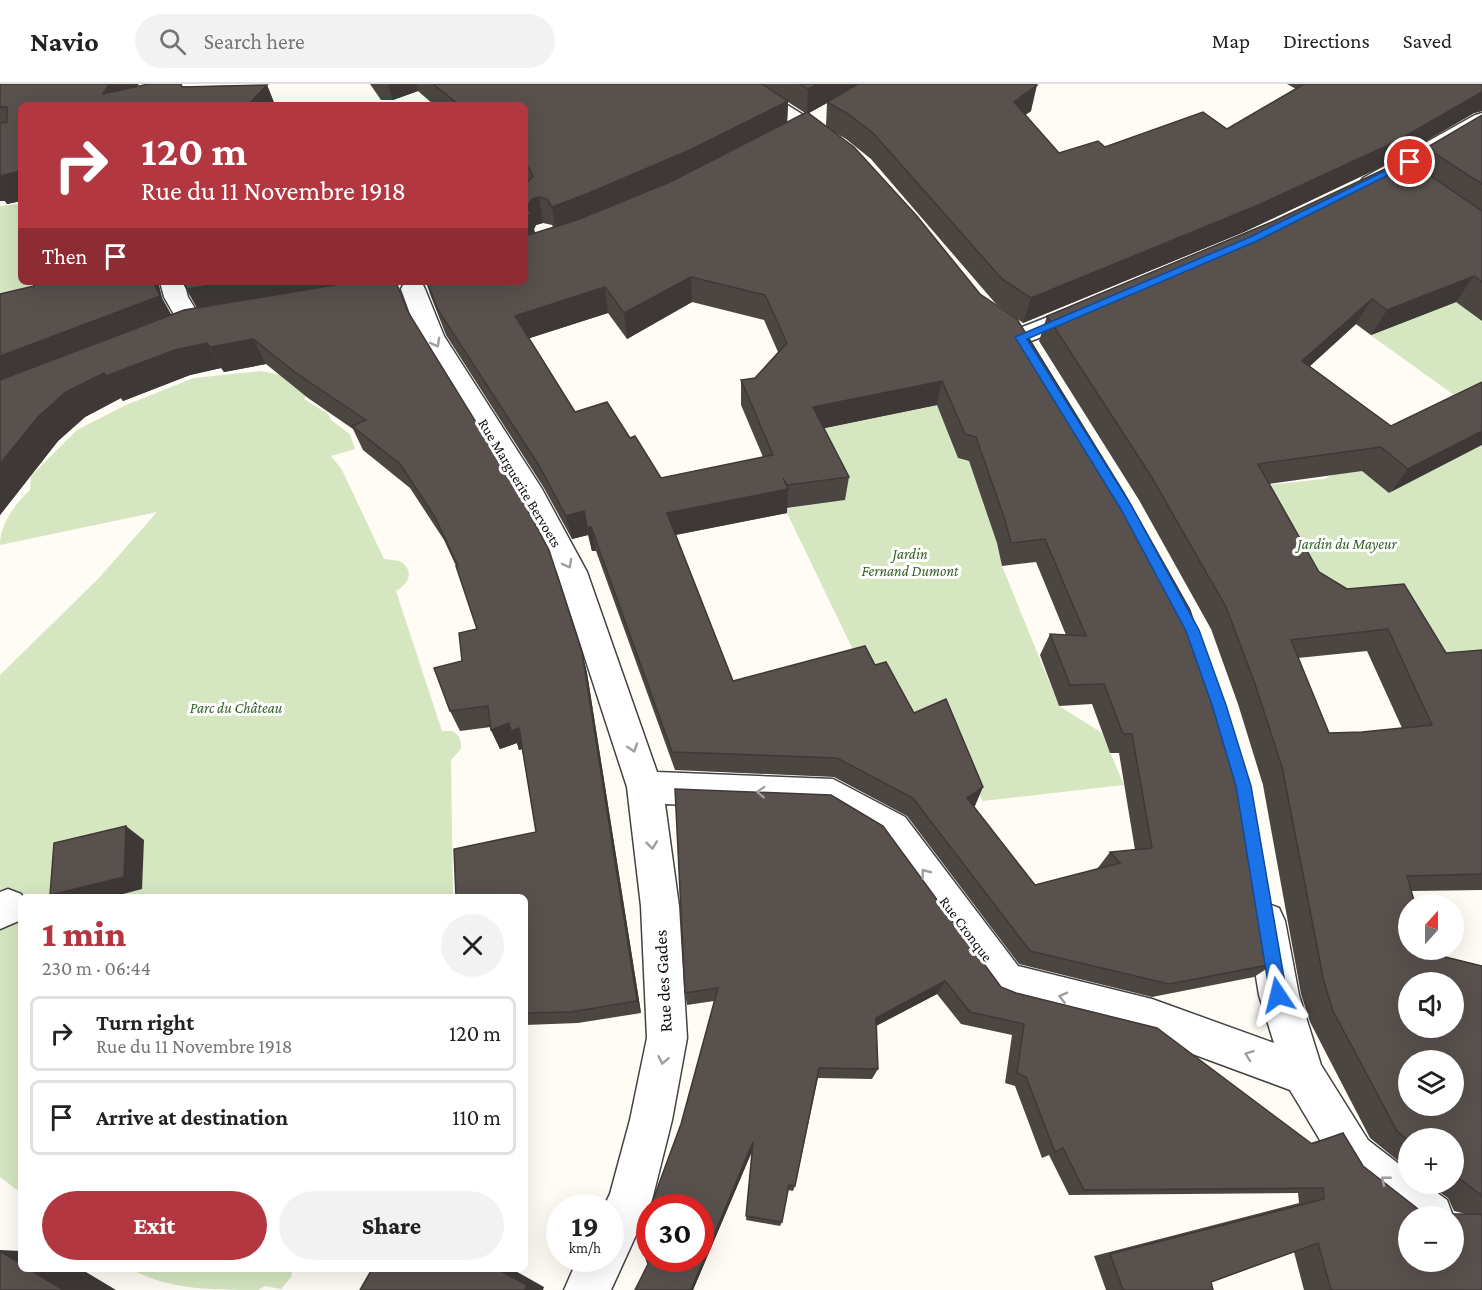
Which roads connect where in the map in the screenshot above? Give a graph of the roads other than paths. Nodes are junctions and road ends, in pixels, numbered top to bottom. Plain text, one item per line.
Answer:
1 (740, 84) edge
2 (1482, 119) edge
3 (853, 160) edge
4 (1349, 193) edge
5 (173, 285) edge
6 (413, 288) edge
7 (1105, 302) edge
8 (193, 327) edge
9 (1019, 339) edge
10 (645, 787) junction
11 (1261, 891) edge
12 (1304, 1075) junction
13 (1418, 1206) edge
14 (624, 1212) edge
15 (595, 1272) edge
16 (587, 1290) edge

1 - 3 street
2 - 4 street
5 - 8 street
6 -> 10 street, Rue Marguerite Bervoets
7 - 9 street
12 -> 10 street, Rue Cronque
10 -> 14 street, Rue des Gades
11 - 12 street
13 -> 12 street
15 - 16 street

